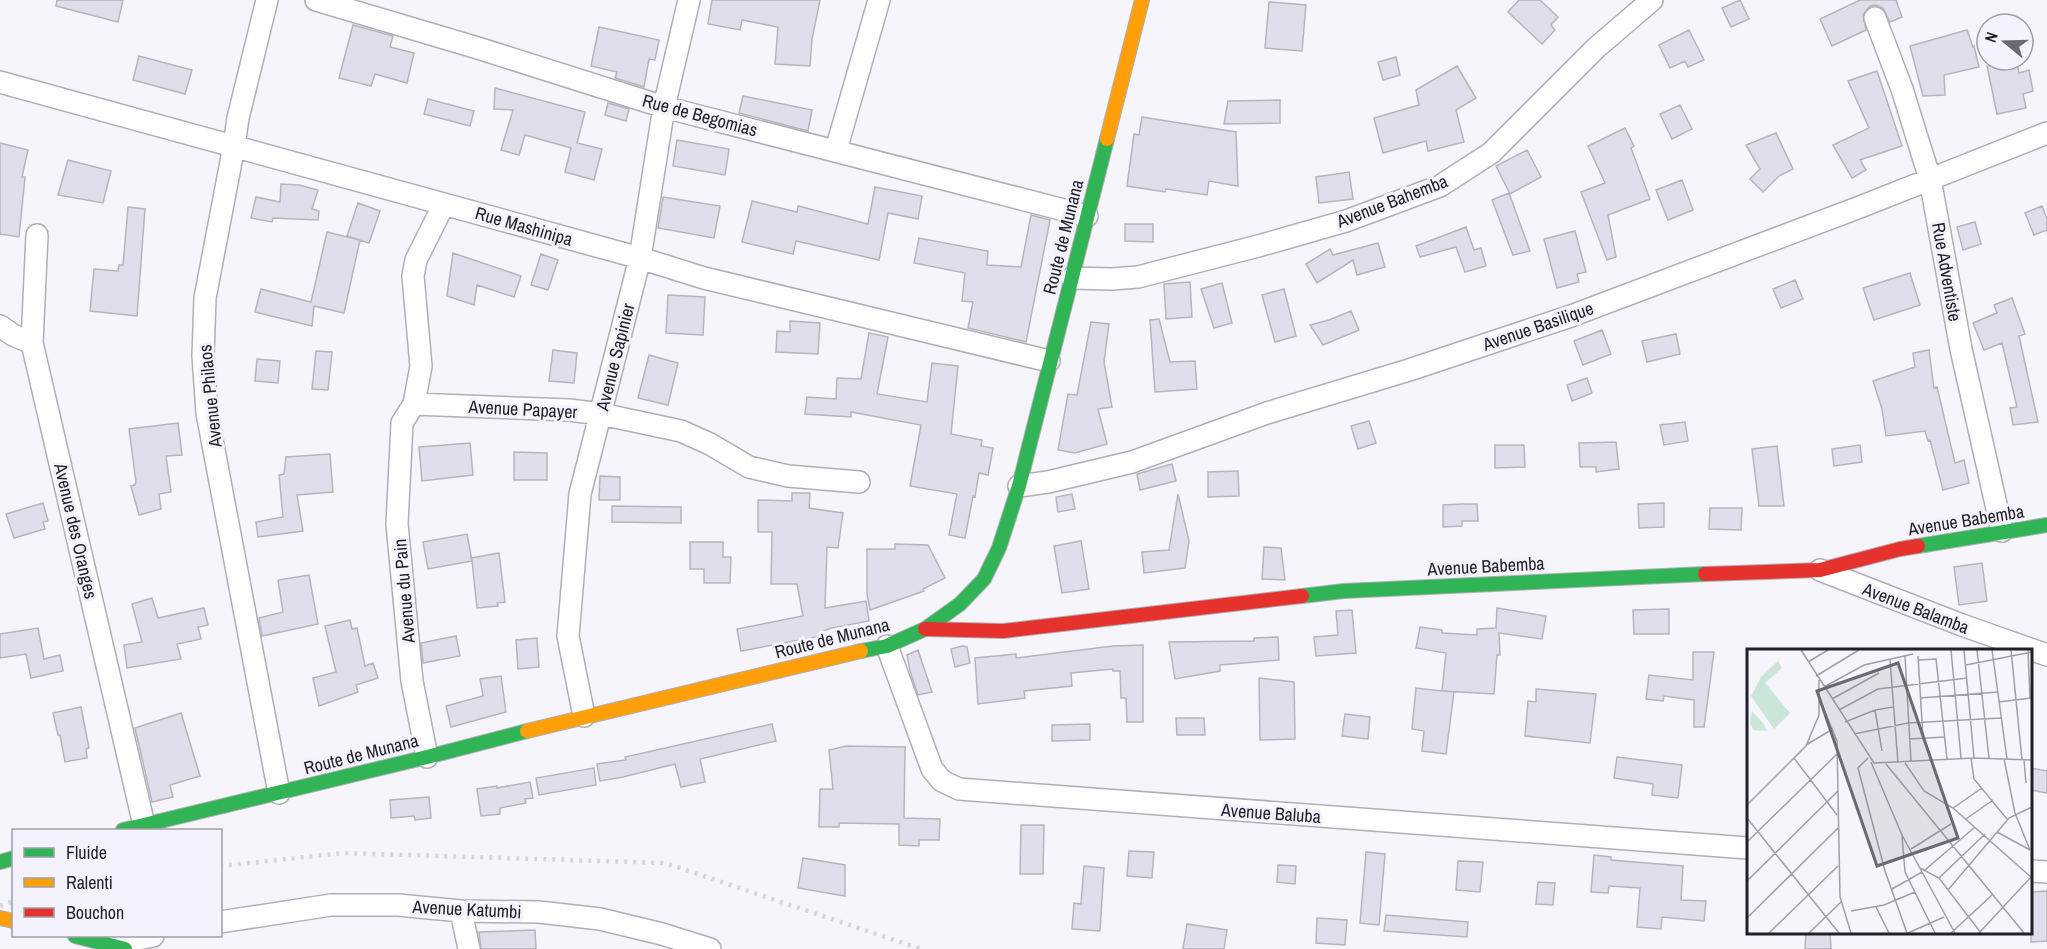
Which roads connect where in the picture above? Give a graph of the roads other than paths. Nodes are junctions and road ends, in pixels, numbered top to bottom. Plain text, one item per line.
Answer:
1 (267, 0) edge
2 (316, 0) edge
3 (689, 0) edge
4 (1142, 0) edge
5 (1652, 0) edge
6 (876, 1) edge
7 (1875, 18) dead end
8 (0, 82) edge
9 (664, 107) junction
10 (2047, 133) edge
11 (234, 146) junction
12 (836, 150) junction
13 (1930, 179) junction
14 (444, 204) junction
15 (1087, 216) junction
16 (38, 235) dead end
17 (640, 258) junction
18 (1072, 278) junction
19 (0, 326) edge
20 (32, 343) junction
21 (1049, 361) junction
22 (414, 404) junction
23 (601, 414) junction
24 (859, 482) dead end
25 (1019, 486) junction
26 (2047, 525) edge
27 (2002, 531) junction
28 (1820, 570) junction
29 (925, 629) junction
30 (888, 646) junction
31 (2030, 649) edge
32 (2032, 650) edge
33 (2047, 655) edge
34 (584, 716) junction
35 (427, 757) junction
36 (279, 793) junction
37 (144, 825) junction
38 (130, 829) edge
39 (1747, 849) edge
40 (2032, 871) edge
41 (2047, 872) edge
42 (461, 911) junction
43 (222, 922) edge
44 (79, 937) edge
45 (150, 937) edge
46 (118, 947) edge
47 (469, 949) edge
48 (710, 949) edge

1 - 11 street, Avenue Philaos
2 - 9 street, Rue de Begomias
3 - 9 street, Avenue Sapinier
4 - 15 main road, Route de Munana
5 - 18 street, Avenue Bahemba
6 - 12 street
7 - 13 street, Rue Adventiste
8 - 11 street, Rue Mashinipa
9 - 12 street, Rue de Begomias
9 - 17 street, Avenue Sapinier
10 - 13 street, Avenue Basilique
11 - 14 street, Rue Mashinipa
11 - 36 street, Avenue Philaos
12 - 15 street, Rue de Begomias
13 - 25 street, Avenue Basilique
13 - 27 street, Rue Adventiste
14 - 17 street, Rue Mashinipa
14 - 22 street
15 - 18 main road, Route de Munana
16 - 20 street, Avenue des Oranges
17 - 21 street, Rue Mashinipa
17 - 23 street, Avenue Sapinier
18 - 21 main road, Route de Munana
19 - 20 street
20 - 37 street, Avenue des Oranges
21 - 25 main road, Route de Munana
22 - 23 street, Avenue Papayer
22 - 35 street, Avenue du Pain
23 - 24 street, Avenue Papayer
23 - 34 street, Avenue Sapinier
25 - 29 main road, Route de Munana
26 - 27 main road, Avenue Babemba
27 - 28 main road, Avenue Babemba
28 - 29 main road, Avenue Babemba
28 - 31 street, Avenue Balamba
29 - 30 main road, Route de Munana
30 - 34 main road, Route de Munana
30 - 39 street, Avenue Baluba
32 - 33 street, Avenue Balamba
34 - 35 main road, Route de Munana
35 - 36 main road, Route de Munana
36 - 37 main road, Route de Munana
37 - 38 main road, Route de Munana
40 - 41 street
42 - 43 street, Avenue Katumbi
42 - 47 street
42 - 48 street, Avenue Katumbi
44 - 46 main road
45 - 46 street

